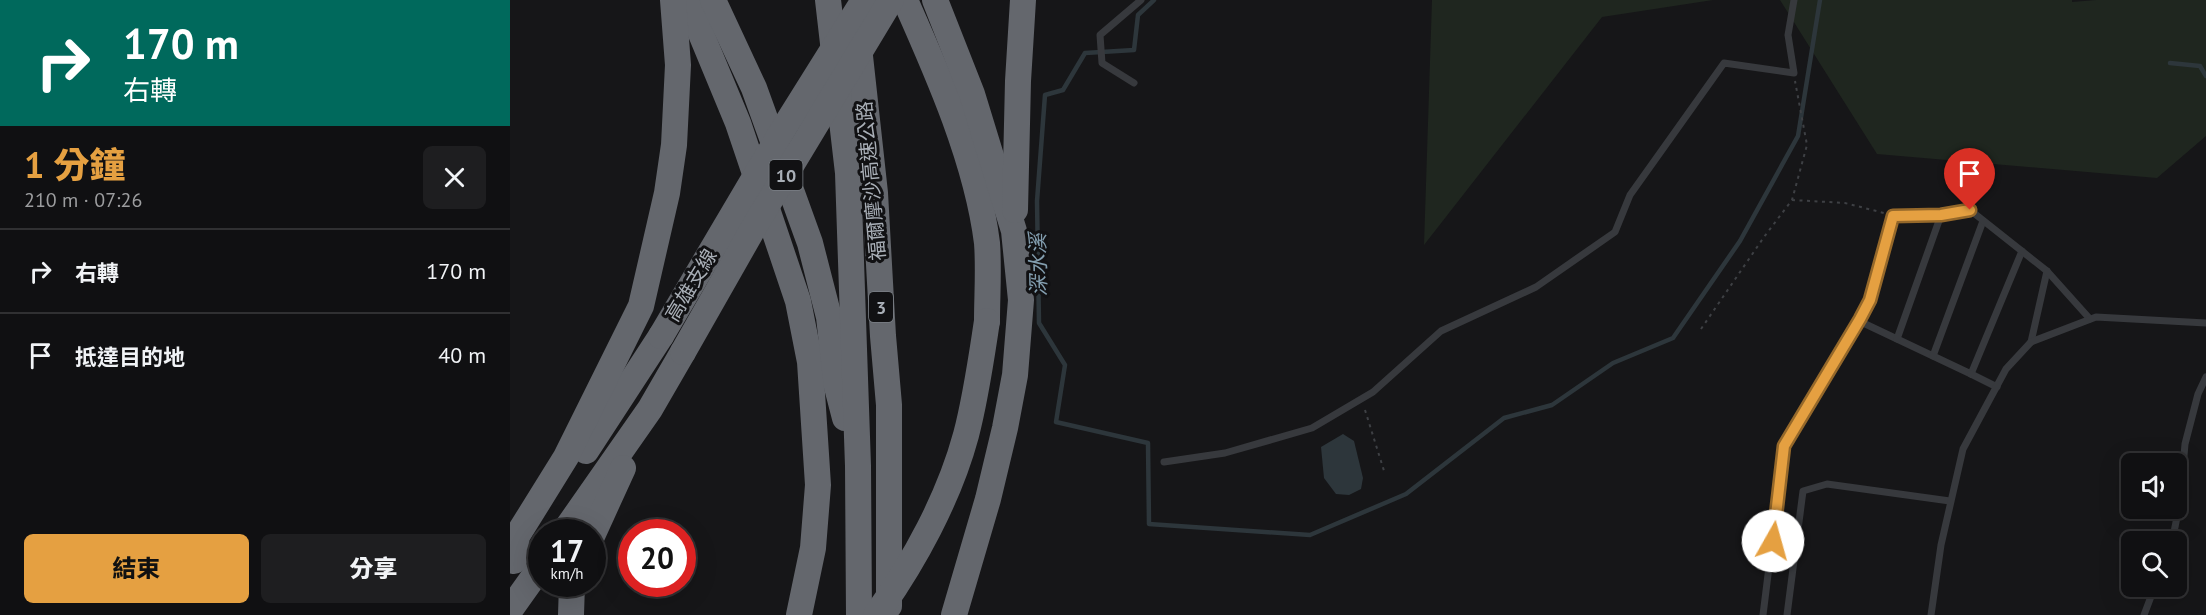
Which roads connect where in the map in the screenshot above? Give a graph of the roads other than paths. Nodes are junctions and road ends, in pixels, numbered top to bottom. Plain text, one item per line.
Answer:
1 (673, 0) edge
2 (687, 0) edge
3 (714, 0) edge
4 (828, 0) edge
5 (854, 0) edge
6 (864, 0) edge
7 (891, 0) edge
8 (905, 0) edge
9 (934, 0) edge
10 (1023, 0) edge
11 (1141, 0) edge
12 (1794, 0) edge
13 (1134, 83) dead end
14 (1941, 215) junction
15 (1983, 221) junction
16 (1014, 231) junction
17 (2022, 251) junction
18 (2047, 271) junction
19 (2090, 320) junction
20 (1859, 321) junction
21 (2206, 323) edge
22 (1897, 339) junction
23 (2031, 342) junction
24 (1933, 356) junction
25 (1971, 374) junction
26 (2206, 377) edge
27 (1997, 387) junction
28 (650, 409) junction
29 (1164, 462) dead end
30 (858, 466) junction
31 (1950, 501) junction
32 (573, 519) edge
33 (600, 519) edge
34 (2174, 531) edge
35 (512, 563) edge
36 (528, 585) edge
37 (572, 597) edge
38 (2150, 597) edge
39 (510, 610) edge
40 (571, 615) edge
41 (799, 615) edge
42 (859, 615) edge
43 (876, 615) edge
44 (889, 615) edge
45 (954, 615) edge
46 (1763, 615) edge
47 (1787, 615) edge
48 (1931, 615) edge
49 (2144, 615) edge

1 - 35 highway
2 - 41 highway
3 - 30 highway
4 - 30 highway, 福爾摩沙高速公路 / 3
5 - 44 highway, 福爾摩沙高速公路 / 3
6 - 35 highway, 高雄支線 / 10, bridge
7 - 28 highway, 高雄支線 / 10, bridge
8 - 43 highway, bridge
9 - 16 highway
10 - 16 highway
11 - 13 lane
12 - 29 lane
14 - 15 lane
14 - 20 lane
14 - 22 lane
15 - 17 lane
15 - 24 lane
16 - 45 highway
17 - 18 lane
17 - 25 lane
18 - 19 lane
18 - 23 lane
19 - 21 lane
19 - 23 lane
20 - 22 lane
20 - 46 lane
22 - 24 lane
23 - 27 lane
24 - 25 lane
25 - 27 lane
26 - 34 lane
27 - 31 lane
28 - 32 highway, 高雄支線 / 10
28 - 33 highway
30 - 42 highway, 福爾摩沙高速公路 / 3
31 - 47 lane
31 - 48 lane
36 - 39 highway
37 - 40 highway
38 - 49 lane

